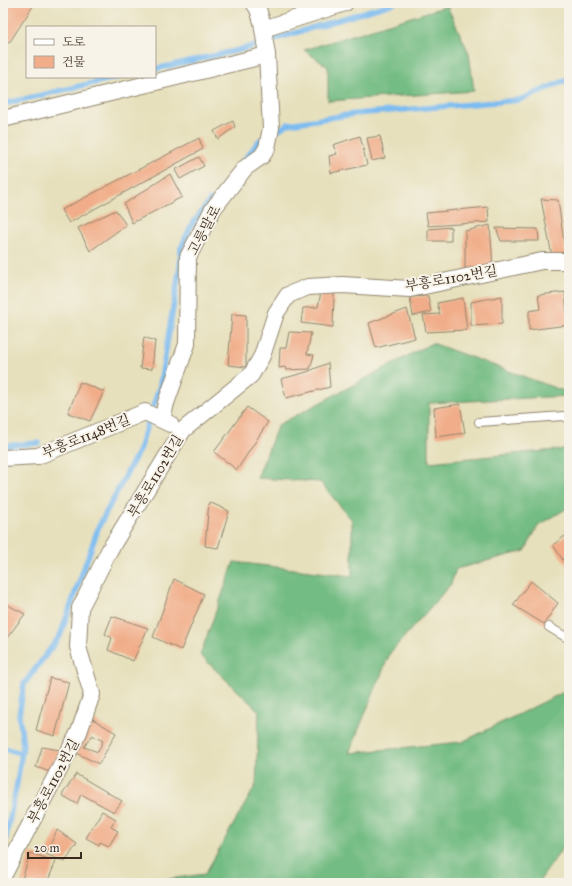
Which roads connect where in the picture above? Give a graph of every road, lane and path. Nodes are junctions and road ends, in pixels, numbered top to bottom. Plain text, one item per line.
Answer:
1 (254, 3) edge
2 (345, 3) edge
3 (263, 32) junction
4 (267, 55) junction
5 (3, 119) edge
6 (569, 261) edge
7 (569, 419) edge
8 (162, 420) junction
9 (479, 422) dead end
10 (183, 430) junction
11 (3, 458) edge
12 (550, 627) dead end
13 (569, 639) edge
14 (3, 876) edge

1 - 3 street, 고릉말로
2 - 3 street
3 - 4 street, 고릉말로
4 - 5 street
4 - 8 street, 고릉말로
6 - 10 street, 부흥로1102번길
7 - 9 lane
8 - 10 street
8 - 11 street, 부흥로1148번길
10 - 14 street, 부흥로1102번길
12 - 13 lane

